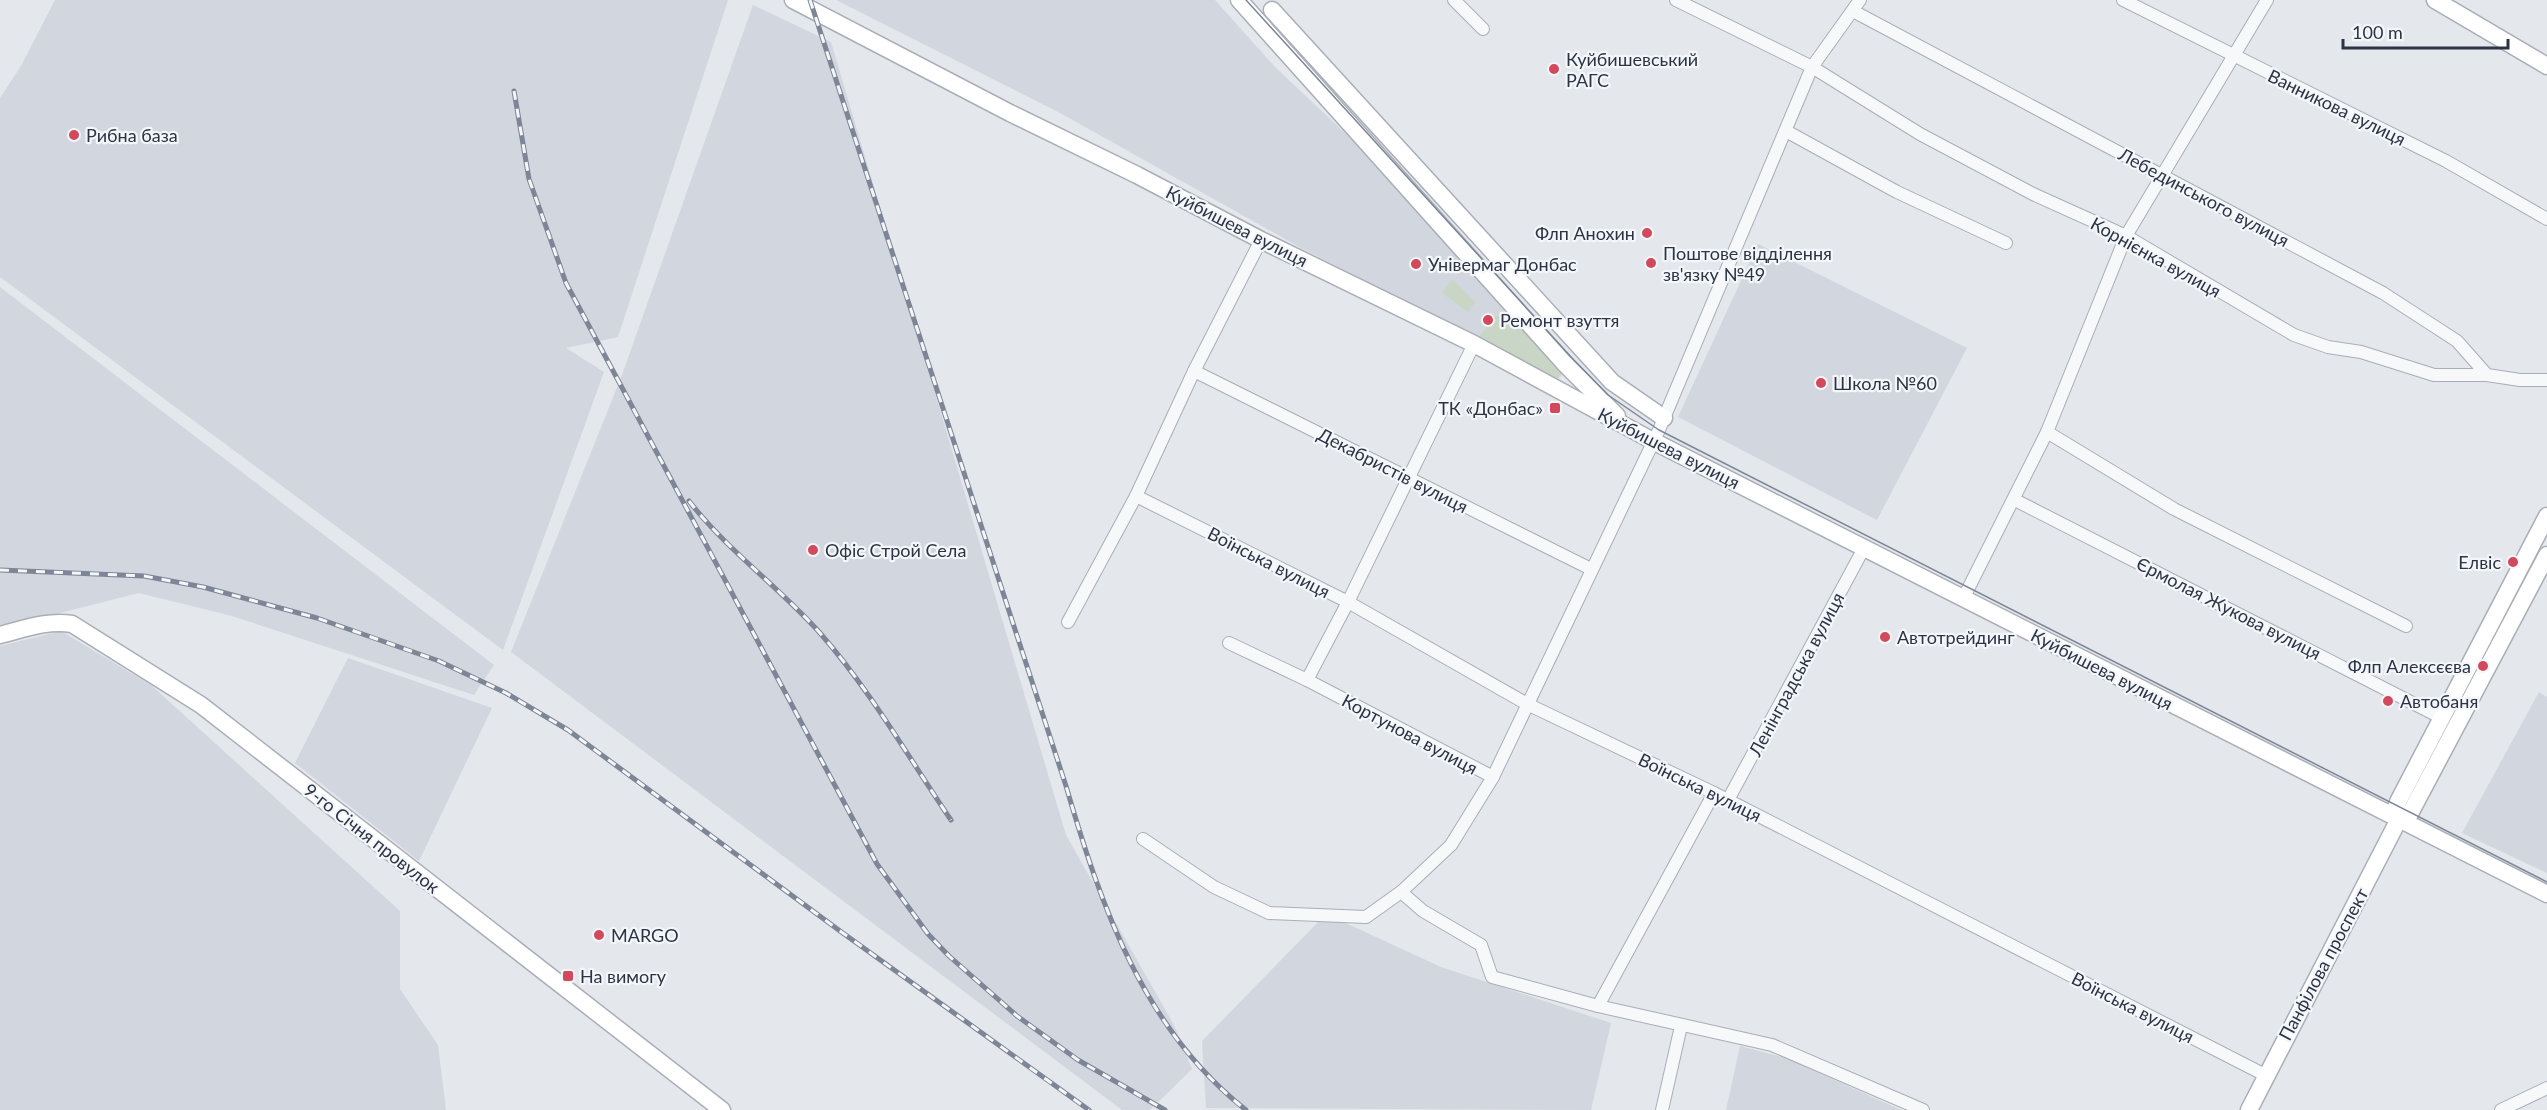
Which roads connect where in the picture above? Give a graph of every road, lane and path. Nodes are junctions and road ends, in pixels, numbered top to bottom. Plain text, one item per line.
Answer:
1 (793, 0) edge
2 (1239, 0) edge
3 (1454, 0) edge
4 (1676, 0) edge
5 (1860, 0) edge
6 (2123, 0) edge
7 (2267, 0) edge
8 (2435, 0) edge
9 (1267, 5) edge
10 (2145, 5) edge
11 (1853, 11) junction
12 (1483, 29) dead end
13 (1270, 36) junction
14 (2235, 56) junction
15 (2547, 66) edge
16 (1812, 67) junction
17 (1786, 131) junction
18 (2163, 174) junction
19 (2547, 219) edge
20 (2126, 236) junction
21 (1261, 240) junction
22 (2006, 243) dead end
23 (1474, 344) junction
24 (1194, 371) junction
25 (2487, 375) junction
26 (2547, 380) edge
27 (1664, 418) junction
28 (1629, 427) junction
29 (2047, 432) junction
30 (1653, 441) junction
31 (1409, 478) junction
32 (1136, 496) junction
33 (2015, 500) junction
34 (2547, 516) edge
35 (1864, 548) junction
36 (2547, 555) edge
37 (1591, 570) junction
38 (1963, 599) junction
39 (1348, 602) junction
40 (1068, 622) dead end
41 (2406, 626) dead end
42 (0, 635) edge
43 (1229, 643) dead end
44 (1307, 680) junction
45 (1527, 704) junction
46 (2442, 718) junction
47 (1493, 777) junction
48 (1714, 793) junction
49 (1728, 800) junction
50 (2404, 816) junction
51 (1143, 839) dead end
52 (1401, 892) junction
53 (2547, 894) edge
54 (1598, 1006) junction
55 (1681, 1026) junction
56 (2265, 1075) junction
57 (2547, 1088) edge
58 (722, 1110) edge
59 (1662, 1110) edge
60 (1923, 1110) edge
61 (2249, 1110) edge
62 (2501, 1110) edge

1 - 21 main road, Куйбишева вулиця
2 - 13 main road
3 - 12 street
4 - 16 street
5 - 11 street
6 - 10 street, Ванникова вулиця
7 - 14 street
8 - 15 main road
9 - 13 main road
9 - 27 main road
10 - 14 street, Ванникова вулиця
11 - 16 street
11 - 18 street, Лебединського вулиця
13 - 28 main road
14 - 18 street
14 - 19 street, Ванникова вулиця
16 - 17 street
16 - 20 street, Корнієнка вулиця
17 - 22 street
17 - 27 street
18 - 20 street
18 - 25 street, Лебединського вулиця
20 - 25 street, Корнієнка вулиця
20 - 29 street
21 - 23 main road, Куйбишева вулиця
21 - 24 street
23 - 28 main road, Куйбишева вулиця
23 - 31 street
24 - 31 street, Декабристів вулиця
24 - 32 street
25 - 26 street
27 - 30 street
28 - 30 main road, Куйбишева вулиця
29 - 33 street
29 - 41 street
30 - 35 main road, Куйбишева вулиця
30 - 37 street
31 - 37 street, Декабристів вулиця
31 - 39 street
32 - 39 street, Воїнська вулиця
32 - 40 street
33 - 38 street
33 - 46 street, Єрмолая Жукова вулиця
34 - 46 main road
35 - 38 main road, Куйбишева вулиця
35 - 49 street, Ленінградська вулиця
36 - 50 main road, Панфілова проспект
37 - 45 street
38 - 50 main road, Куйбишева вулиця
39 - 44 street
39 - 45 street, Воїнська вулиця
42 - 58 main road, 9-го Січня провулок
43 - 44 street, Кортунова вулиця
44 - 47 street, Кортунова вулиця
45 - 47 street
45 - 48 street, Воїнська вулиця
46 - 50 main road
47 - 52 street, Кортунова вулиця
48 - 49 street, Воїнська вулиця
48 - 54 street
49 - 56 street, Воїнська вулиця
50 - 53 main road, Куйбишева вулиця
50 - 56 main road, Панфілова проспект
51 - 52 street, Кортунова вулиця
52 - 54 street
54 - 55 street
55 - 59 street
55 - 60 street
56 - 61 main road, Панфілова проспект
57 - 62 street

